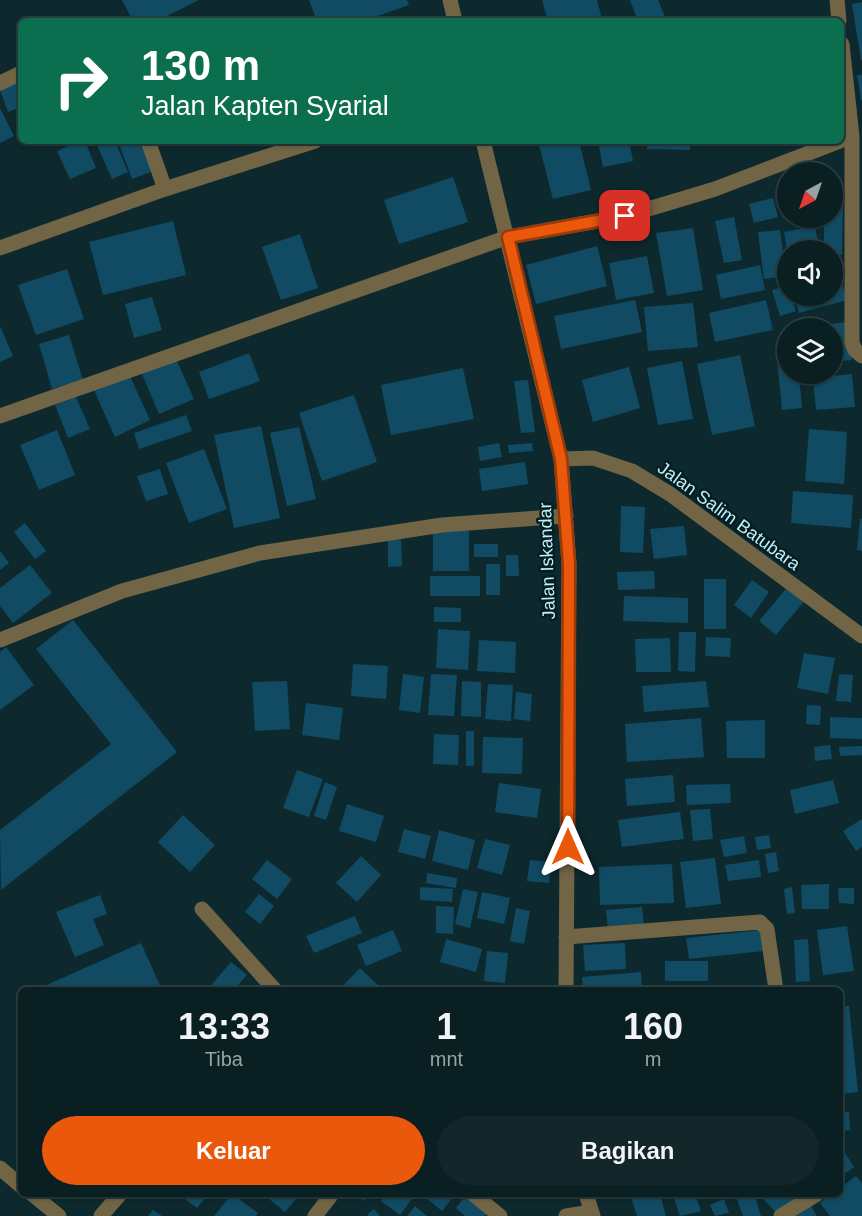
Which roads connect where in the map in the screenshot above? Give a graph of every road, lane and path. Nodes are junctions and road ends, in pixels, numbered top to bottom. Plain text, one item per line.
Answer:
1 (450, 0) edge
2 (837, 0) edge
3 (454, 18) edge
4 (839, 18) edge
5 (844, 71) edge
6 (18, 75) edge
7 (0, 83) edge
8 (849, 138) edge
9 (149, 144) edge
10 (306, 144) edge
11 (484, 144) edge
12 (833, 144) edge
13 (165, 189) junction
14 (508, 237) junction
15 (0, 248) edge
16 (862, 356) edge
17 (0, 416) edge
18 (561, 459) junction
19 (566, 516) junction
20 (862, 636) edge
21 (0, 640) edge
22 (202, 909) dead end
23 (566, 937) junction
24 (272, 987) edge
25 (566, 987) edge
26 (776, 987) edge
27 (0, 1168) edge
28 (18, 1183) edge
29 (36, 1197) edge
30 (117, 1197) edge
31 (330, 1197) edge
32 (477, 1197) edge
33 (587, 1197) edge
34 (812, 1197) edge
35 (592, 1214) edge
36 (59, 1216) edge
37 (101, 1216) edge
38 (315, 1216) edge
39 (500, 1216) edge
40 (566, 1216) edge
41 (781, 1216) edge

1 - 3 street
2 - 4 street
5 - 8 street
6 - 7 street
8 - 16 street
9 - 13 street
10 - 13 street
11 - 14 street, Jalan Iskandar
12 - 14 street
13 - 15 street
14 - 17 street
14 - 18 street, Jalan Iskandar
18 - 19 street, Jalan Iskandar
18 - 20 street, Jalan Salim Batubara
19 - 21 street
19 - 23 street, Jalan Iskandar
22 - 24 street
23 - 25 street, Jalan Iskandar
23 - 26 street
27 - 28 street
29 - 36 street
30 - 37 street
31 - 38 street
32 - 39 street
33 - 35 street
34 - 41 street
35 - 40 street

